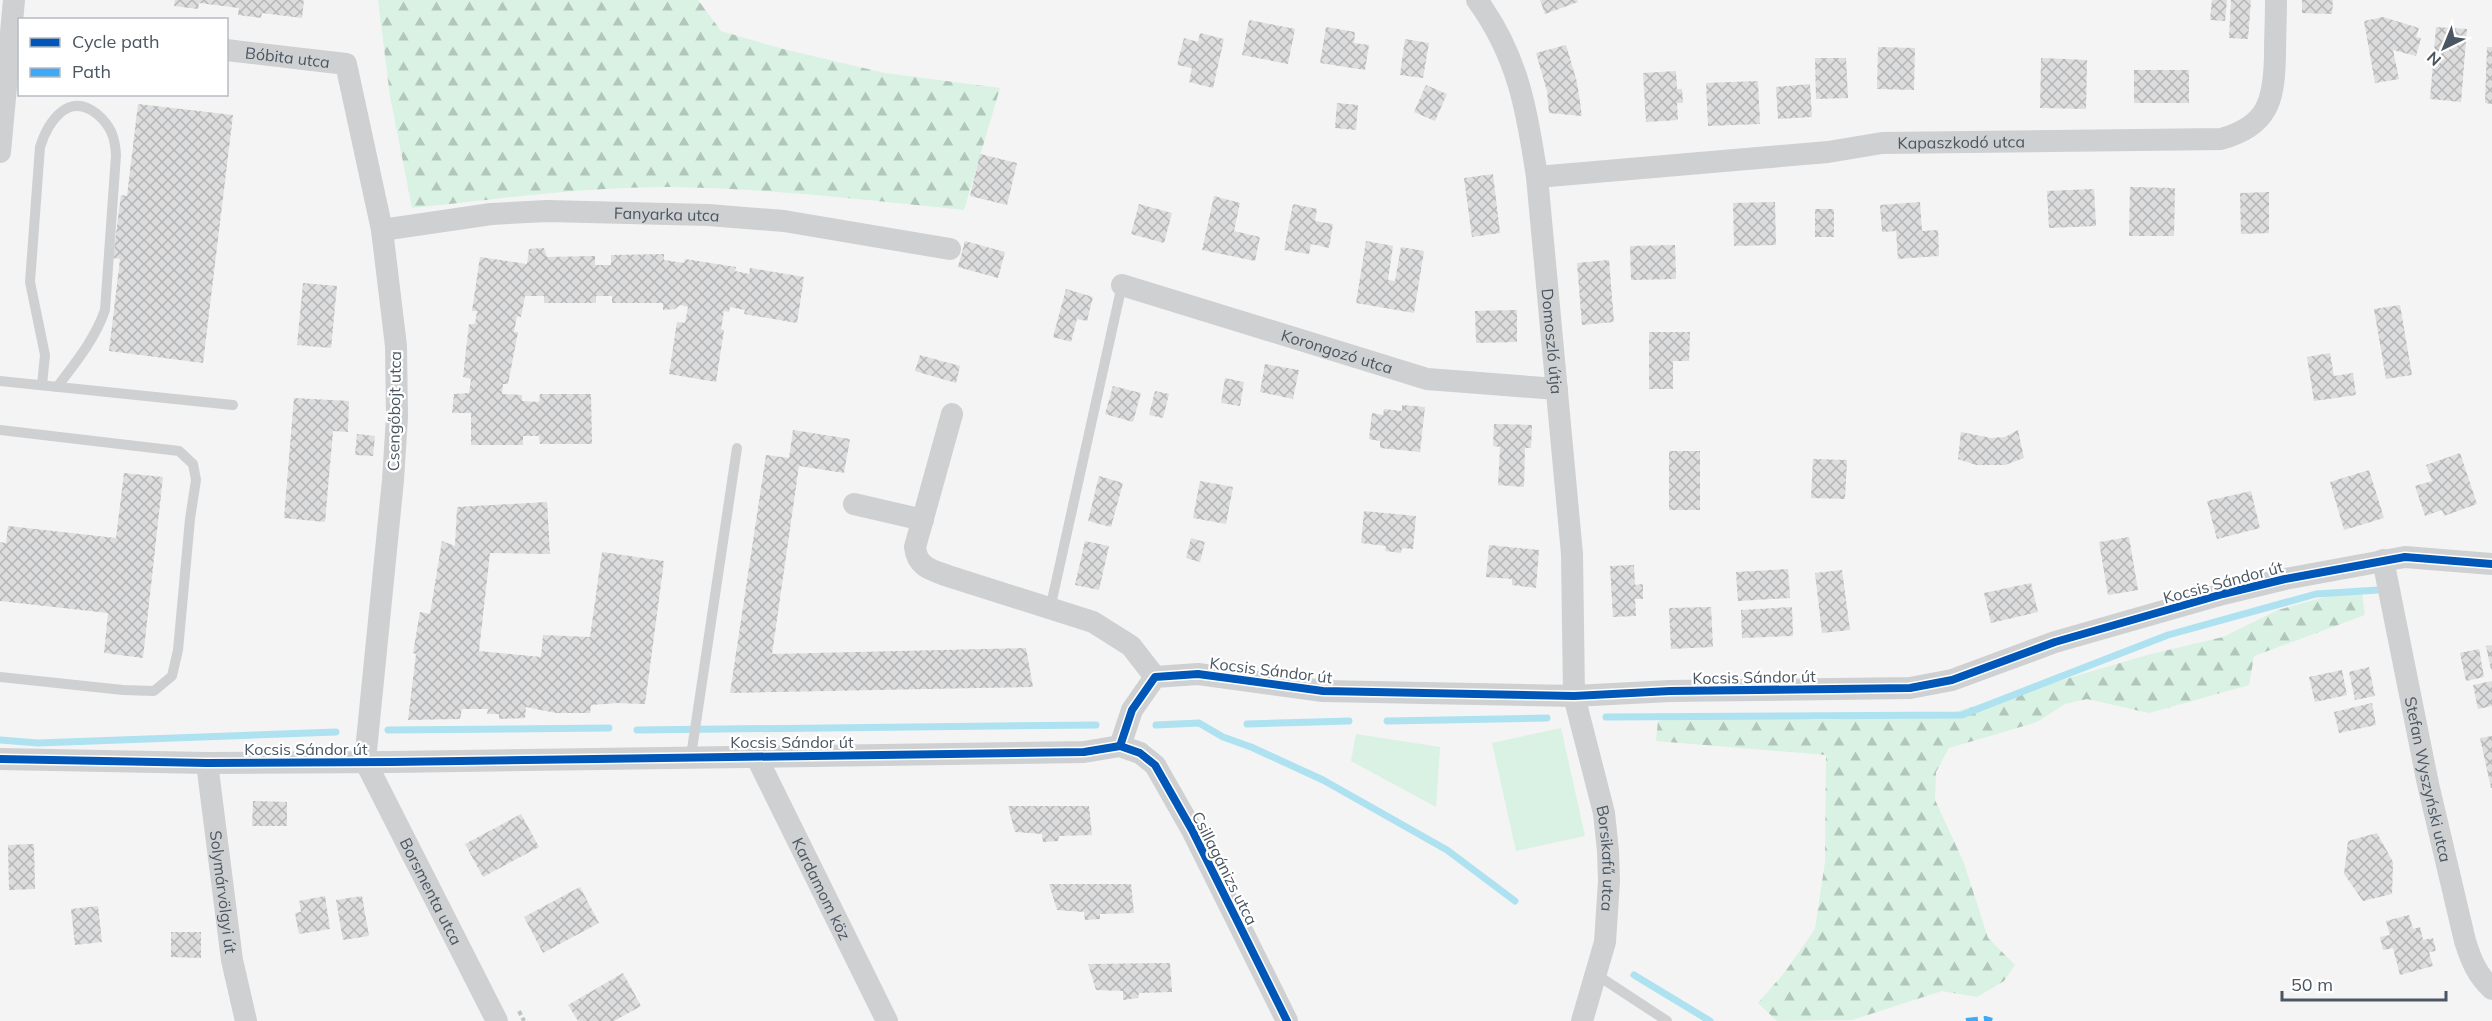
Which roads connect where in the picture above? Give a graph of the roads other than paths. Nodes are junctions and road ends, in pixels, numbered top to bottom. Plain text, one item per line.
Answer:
1 (14, 0) edge
2 (1477, 0) edge
3 (2276, 0) edge
4 (10, 24) edge
5 (228, 50) edge
6 (346, 64) joint
7 (0, 152) edge
8 (1537, 177) junction
9 (382, 230) junction
10 (950, 249) dead end
11 (1122, 285) joint
12 (0, 381) edge
13 (42, 385) junction
14 (57, 387) junction
15 (1557, 389) junction
16 (233, 405) dead end
17 (952, 414) dead end
18 (0, 430) edge
19 (737, 448) dead end
20 (854, 504) dead end
21 (923, 520) junction
22 (2383, 560) junction
23 (2492, 564) edge
24 (1050, 609) junction
25 (0, 677) edge
26 (1155, 677) junction
27 (1574, 696) junction
28 (1120, 746) junction
29 (693, 749) junction
30 (756, 756) junction
31 (0, 759) edge
32 (365, 761) junction
33 (207, 763) junction
34 (1597, 975) junction
35 (2492, 989) edge
36 (246, 1021) edge
37 (497, 1021) edge
38 (887, 1021) edge
39 (1287, 1021) edge
40 (1582, 1021) edge
41 (1667, 1021) edge

1 - 4 street
2 - 8 street, Domoszló útja
3 - 8 street, Kapaszkodó utca
4 - 7 street
5 - 6 street, Bóbita utca
6 - 9 street, Csengőbojt utca
8 - 15 street, Domoszló útja
9 - 10 street, Fanyarka utca
9 - 32 street, Csengőbojt utca
11 - 15 street, Korongozó utca
11 - 24 lane
12 - 13 lane
13 - 14 lane
13 - 14 lane
14 - 16 lane
15 - 27 street, Domoszló útja
17 - 21 street
18 - 25 lane
19 - 29 lane
20 - 21 street
21 - 24 street
22 - 23 street, Kocsis Sándor út
22 - 27 street, Kocsis Sándor út
22 - 35 street, Stefan Wyszyński utca
24 - 26 street
26 - 27 street, Kocsis Sándor út
26 - 28 street
27 - 34 street, Borsikafű utca
28 - 30 street, Kocsis Sándor út
28 - 39 street, Csillagánizs utca
29 - 30 street, Kocsis Sándor út
29 - 32 street, Kocsis Sándor út
30 - 38 street, Kardamom köz
31 - 33 street, Kocsis Sándor út
32 - 33 street, Kocsis Sándor út
32 - 37 street, Borsmenta utca
33 - 36 street, Solymárvölgyi út
34 - 40 street, Borsikafű utca
34 - 41 lane

